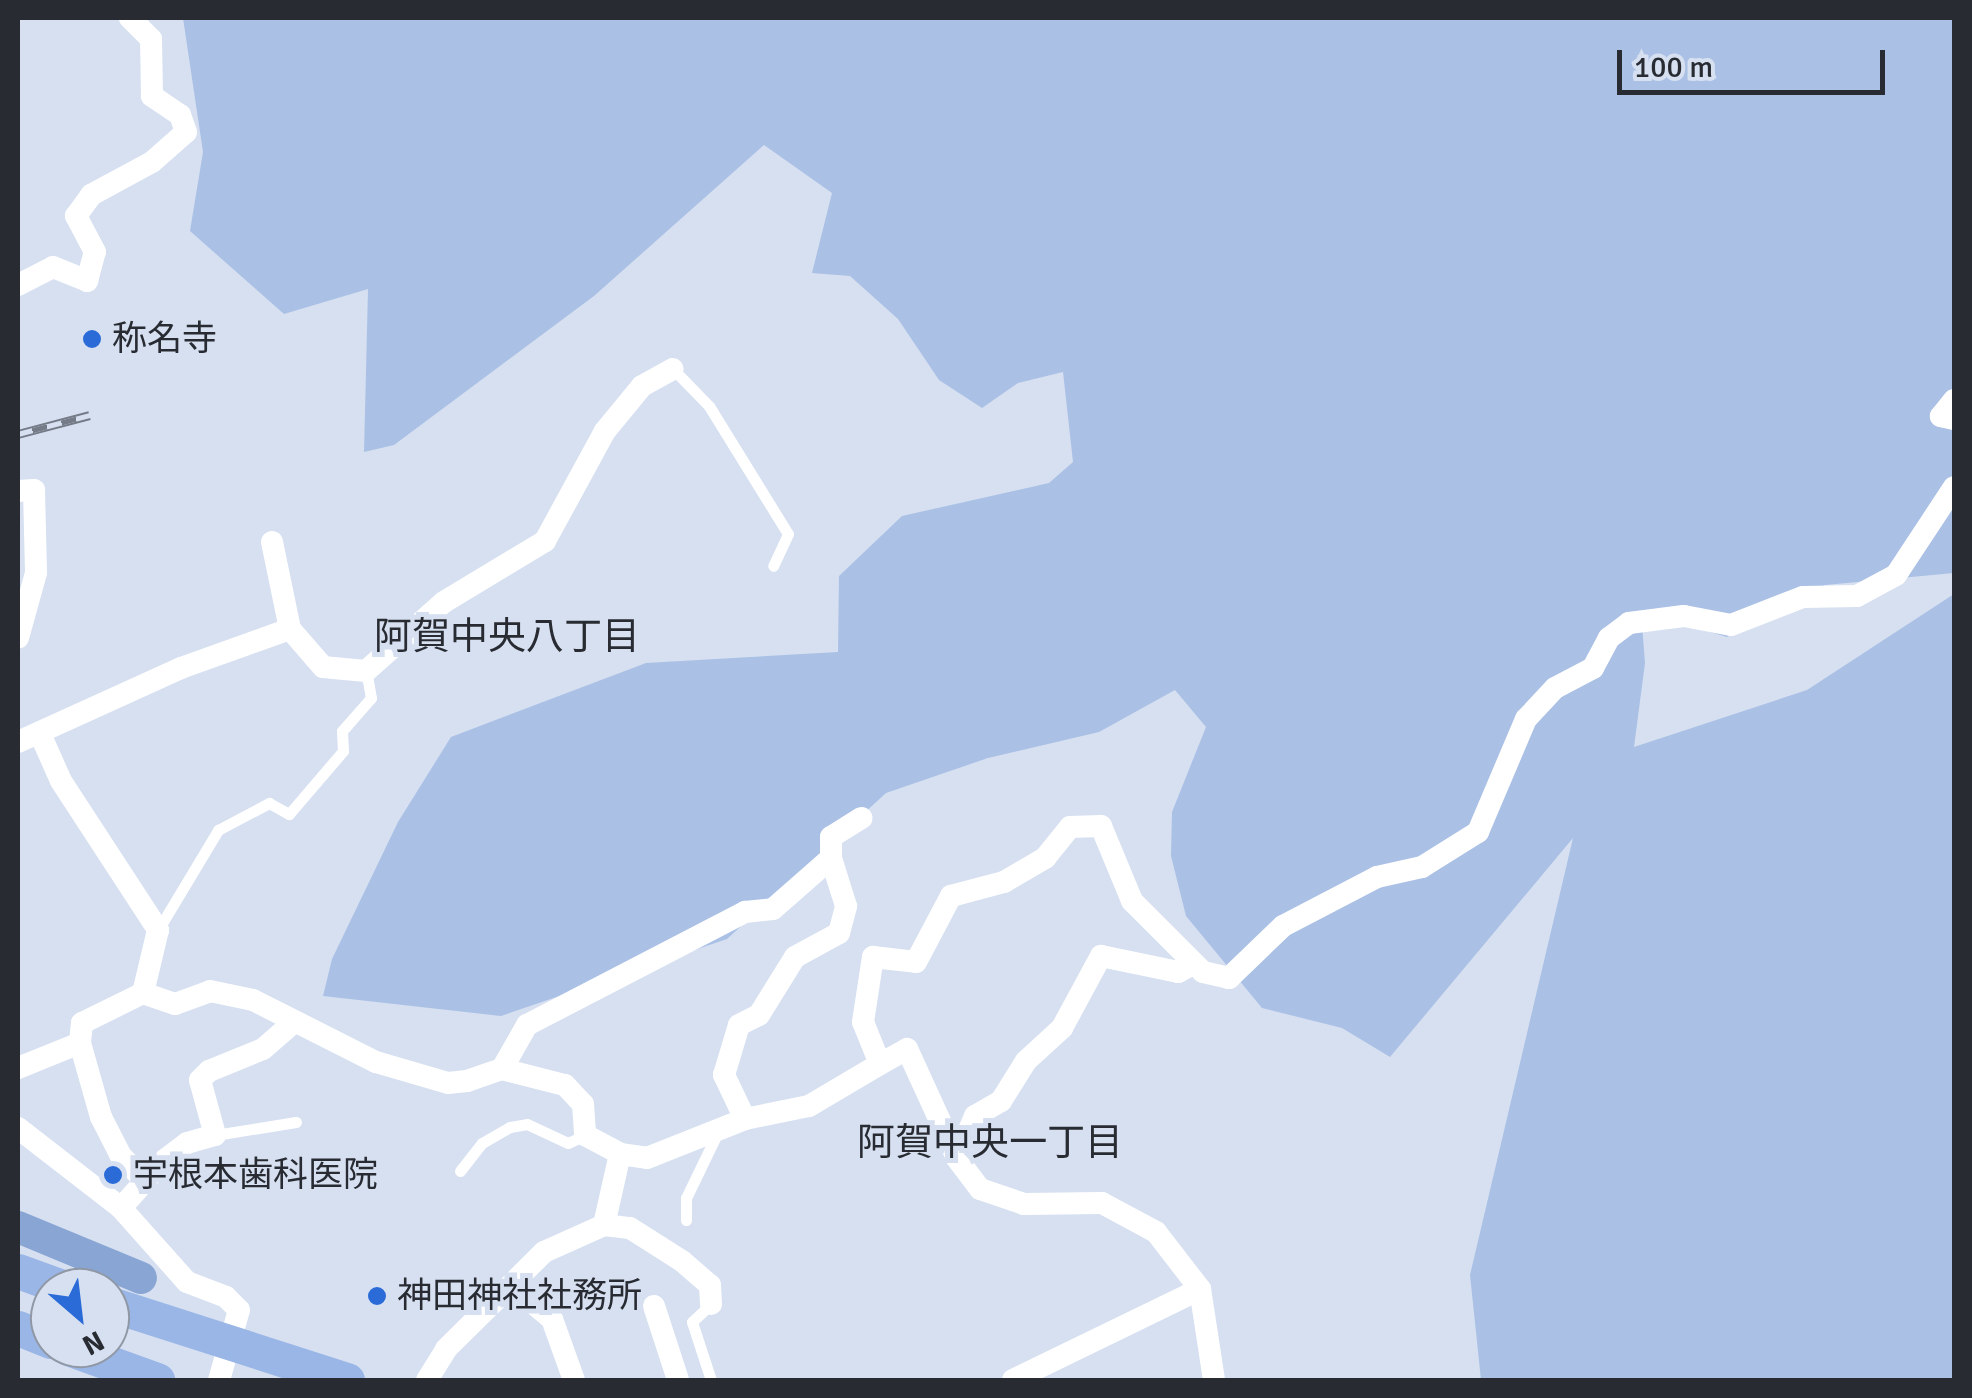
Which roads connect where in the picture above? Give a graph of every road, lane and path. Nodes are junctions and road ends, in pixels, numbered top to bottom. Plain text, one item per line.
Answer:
1 (130, 18) edge
2 (18, 285) edge
3 (673, 369) joint
4 (1954, 400) edge
5 (1954, 419) edge
6 (1954, 487) edge
7 (18, 491) edge
8 (272, 542) dead end
9 (772, 566) dead end
10 (290, 629) junction
11 (18, 638) edge
12 (366, 671) junction
13 (29, 739) edge
14 (862, 818) dead end
15 (831, 858) junction
16 (158, 930) junction
17 (1193, 964) junction
18 (143, 994) junction
19 (293, 1023) junction
20 (80, 1043) junction
21 (880, 1064) junction
22 (18, 1068) edge
23 (502, 1069) junction
24 (745, 1120) junction
25 (296, 1122) dead end
26 (18, 1128) edge
27 (215, 1135) junction
28 (585, 1135) junction
29 (716, 1136) junction
30 (620, 1154) junction
31 (957, 1158) junction
32 (460, 1171) dead end
33 (144, 1180) junction
34 (122, 1208) junction
35 (686, 1220) dead end
36 (604, 1225) junction
37 (510, 1286) junction
38 (1200, 1289) junction
39 (711, 1304) joint
40 (654, 1306) dead end
41 (130, 1315) edge
42 (224, 1364) edge
43 (123, 1368) edge
44 (1052, 1373) edge
45 (156, 1380) edge
46 (348, 1380) edge
47 (427, 1380) edge
48 (574, 1380) edge
49 (678, 1380) edge
50 (712, 1380) edge
51 (1014, 1380) edge
52 (1214, 1380) edge

1 - 2 street
3 - 9 lane
3 - 12 street
4 - 5 street
6 - 17 street
7 - 11 street
8 - 10 street
10 - 12 street
10 - 13 street
12 - 16 lane
13 - 16 street
14 - 15 street
15 - 23 street
15 - 24 street
16 - 18 street
17 - 21 street
17 - 31 street
18 - 19 street
18 - 20 street
19 - 23 street
19 - 27 street
20 - 22 street
20 - 33 street
21 - 24 street
21 - 31 street
23 - 28 street
24 - 29 street
25 - 27 lane
26 - 34 street
27 - 33 street
28 - 30 street
28 - 32 lane
29 - 30 street
29 - 35 lane
30 - 36 street
31 - 38 street
33 - 34 street
34 - 42 street
36 - 37 street
36 - 39 street
37 - 47 street
37 - 48 street
38 - 44 street
38 - 52 street
39 - 50 lane
40 - 49 street
41 - 42 highway
42 - 46 highway
43 - 45 highway
44 - 51 street

